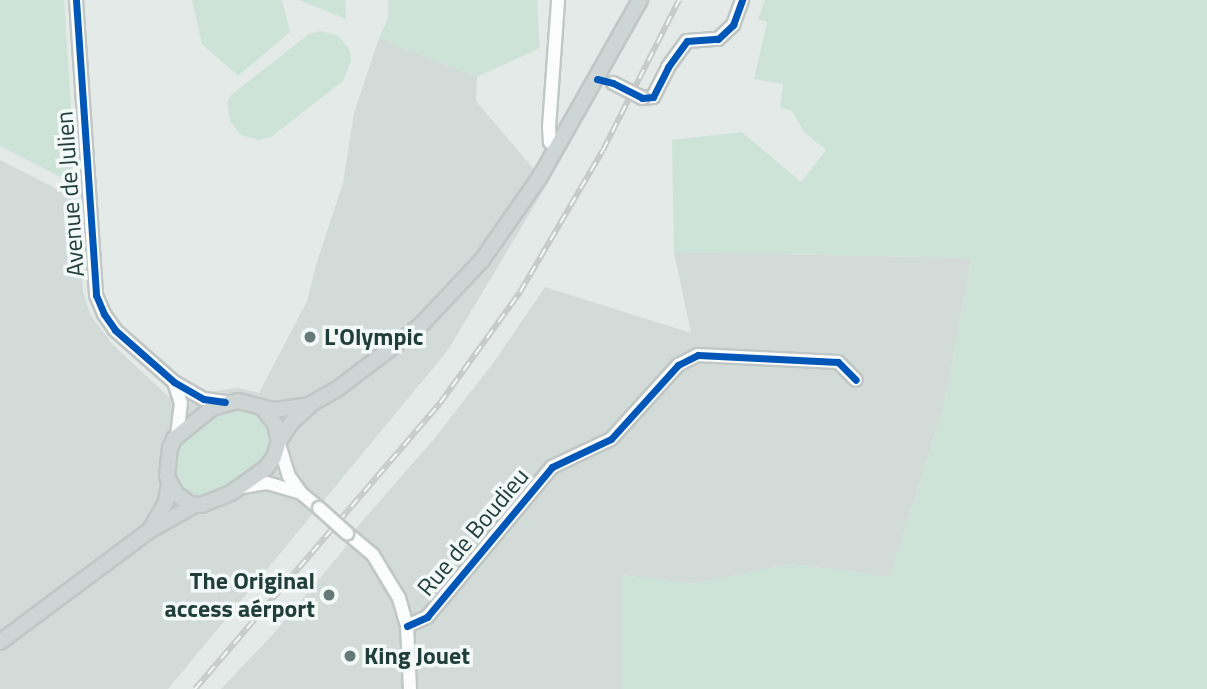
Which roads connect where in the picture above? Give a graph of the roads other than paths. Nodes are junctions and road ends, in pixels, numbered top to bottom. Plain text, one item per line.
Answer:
1 (76, 0) edge
2 (558, 0) edge
3 (640, 0) edge
4 (742, 0) edge
5 (597, 79) junction
6 (558, 146) junction
7 (856, 380) dead end
8 (174, 382) junction
9 (225, 402) junction
10 (312, 404) junction
11 (263, 408) junction
12 (177, 436) junction
13 (279, 443) junction
14 (169, 483) junction
15 (242, 487) junction
16 (301, 494) junction
17 (195, 505) junction
18 (149, 531) junction
19 (407, 626) junction
20 (0, 642) edge
21 (410, 689) edge

1 - 8 street, Avenue de Julien
2 - 6 street
3 - 5 main road
4 - 5 street, bridge
5 - 6 main road
6 - 10 main road
7 - 19 street, Rue de Boudieu
8 - 9 street, Avenue de Julien
8 - 12 street
9 - 11 main road
9 - 12 main road
10 - 11 main road
10 - 13 main road
11 - 13 main road
12 - 14 main road
13 - 15 main road
13 - 16 street
14 - 17 main road
14 - 18 main road
15 - 16 street
15 - 17 main road
16 - 19 street, bridge
17 - 18 main road
18 - 20 main road
19 - 21 street

